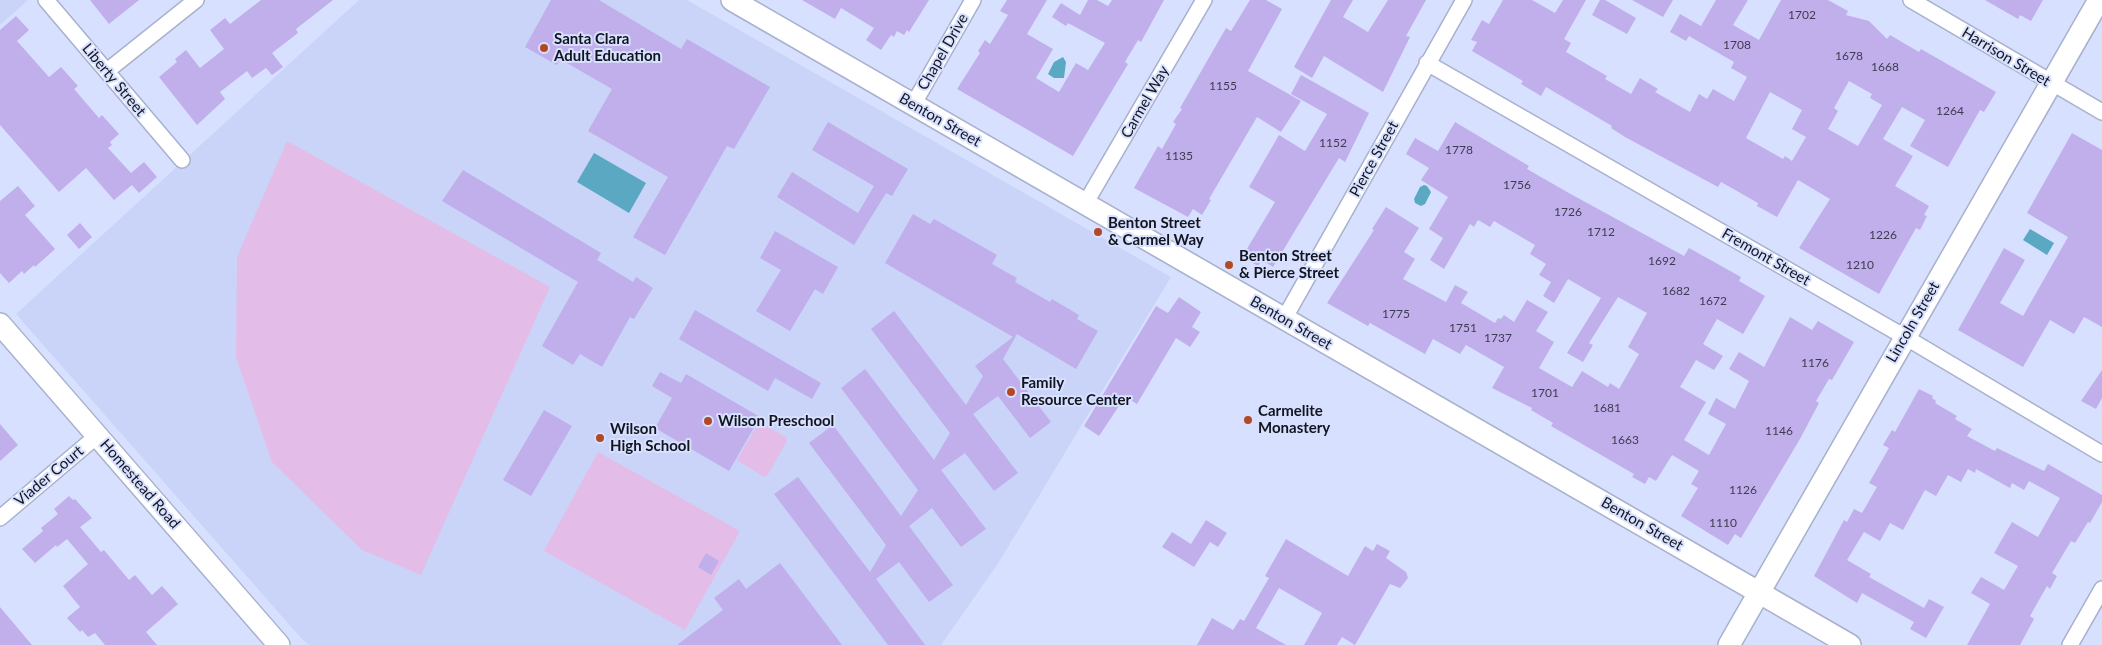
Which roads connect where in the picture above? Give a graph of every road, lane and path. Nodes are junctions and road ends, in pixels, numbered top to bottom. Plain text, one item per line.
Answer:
1 (46, 0) edge
2 (196, 0) edge
3 (732, 0) edge
4 (973, 0) edge
5 (1204, 0) edge
6 (1464, 0) edge
7 (1911, 0) edge
8 (2099, 0) edge
9 (1427, 63) junction
10 (107, 71) junction
11 (2052, 84) junction
12 (913, 105) junction
13 (2102, 112) edge
14 (182, 160) dead end
15 (1085, 204) junction
16 (1284, 318) junction
17 (0, 324) edge
18 (1904, 336) junction
19 (98, 435) junction
20 (2102, 454) edge
21 (0, 518) edge
22 (2102, 589) edge
23 (1759, 592) junction
24 (279, 645) edge
25 (1729, 645) edge
26 (1850, 645) edge
27 (2070, 645) edge

1 - 10 street, Liberty Street
2 - 10 street
3 - 12 main road, Benton Street
4 - 12 street, Chapel Drive
5 - 15 street, Carmel Way
6 - 9 street, Pierce Street
7 - 11 street, Harrison Street
8 - 11 main road, Lincoln Street
9 - 16 street, Pierce Street
9 - 18 street, Fremont Street
10 - 14 street, Liberty Street
11 - 13 street, Harrison Street
11 - 18 main road, Lincoln Street
12 - 15 main road, Benton Street
15 - 16 main road, Benton Street
16 - 23 main road, Benton Street
17 - 19 main road, Homestead Road
18 - 20 street, Fremont Street
18 - 23 main road, Lincoln Street
19 - 21 street, Viader Court
19 - 24 main road, Homestead Road
22 - 27 street
23 - 25 main road, Lincoln Street
23 - 26 main road, Benton Street

